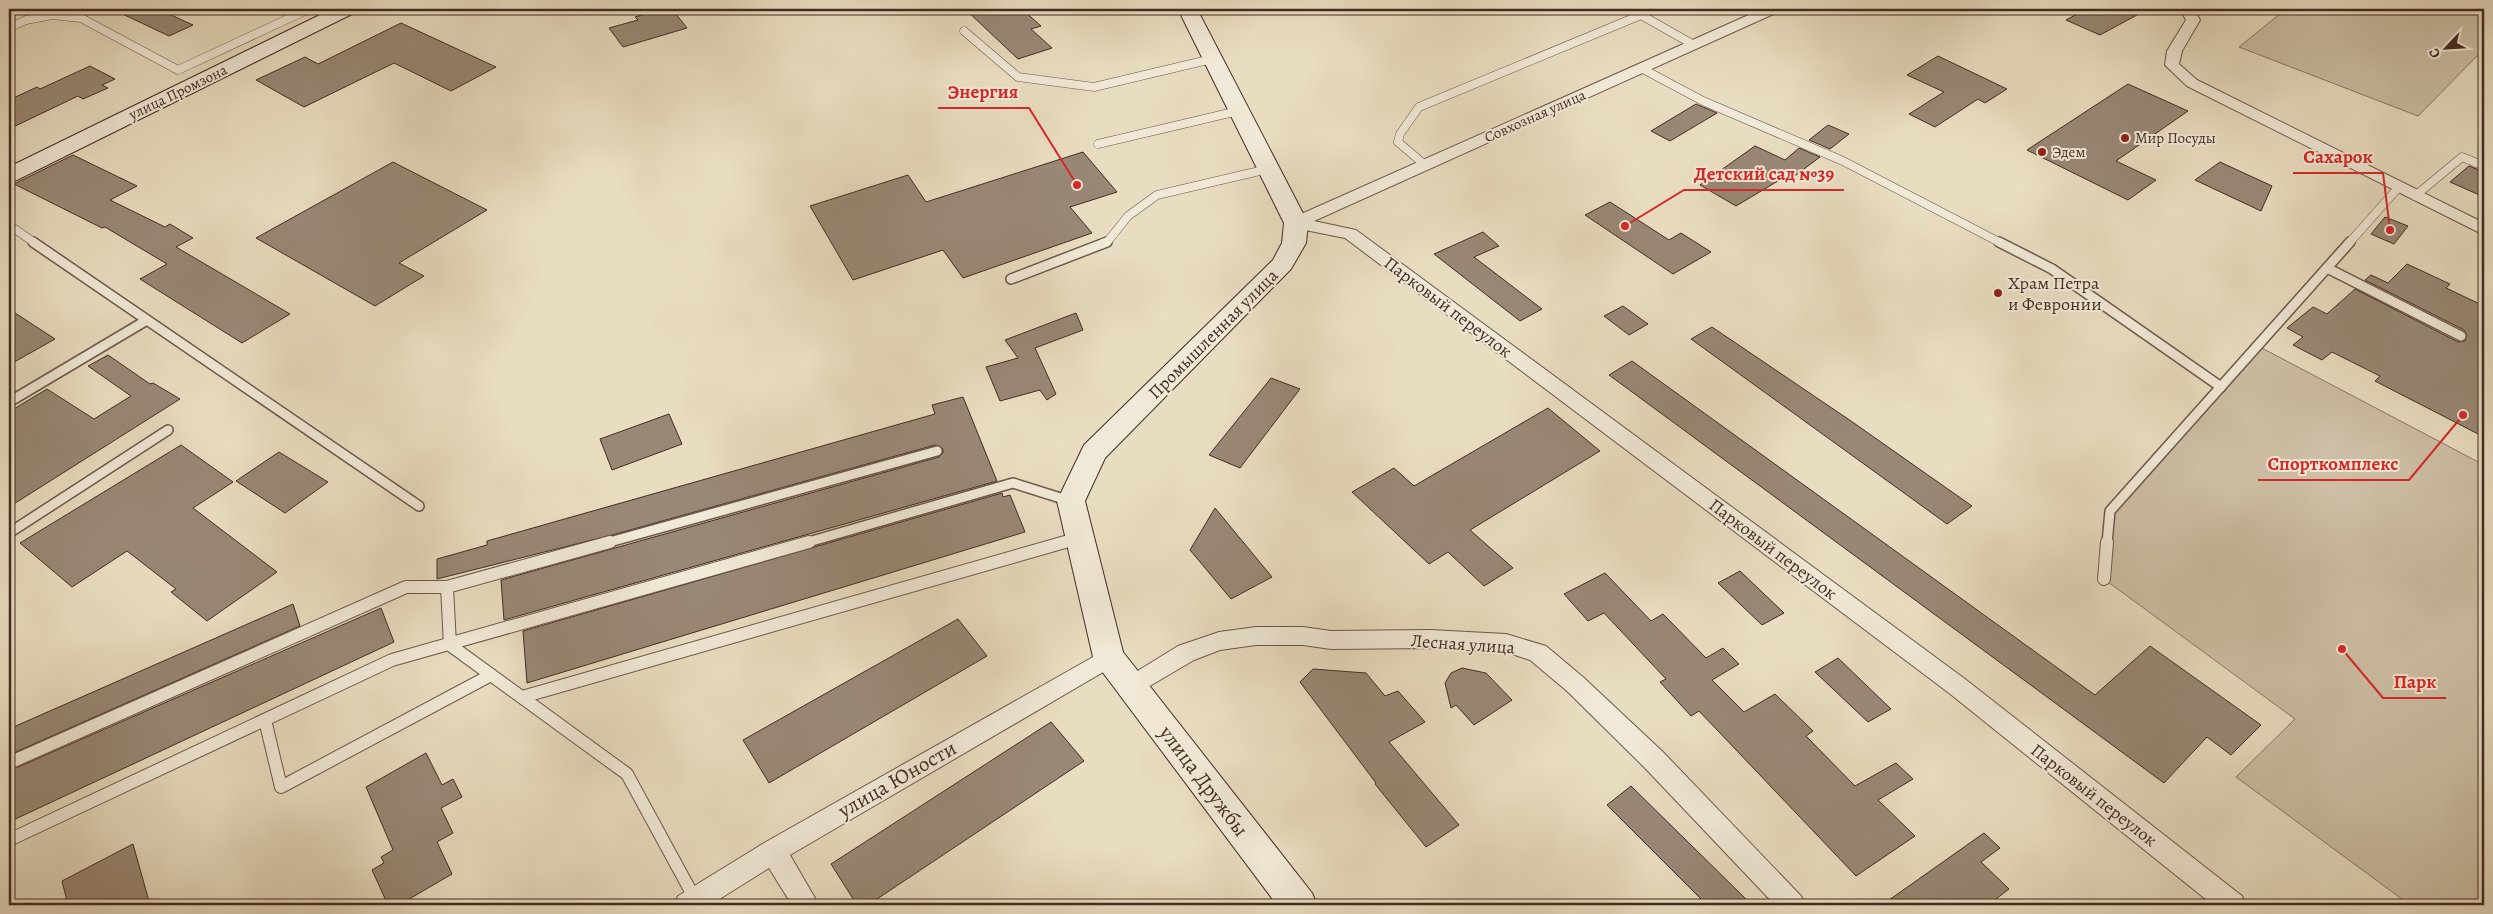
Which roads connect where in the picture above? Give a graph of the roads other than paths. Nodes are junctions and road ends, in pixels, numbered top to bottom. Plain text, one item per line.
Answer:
1 (309, 9) edge
2 (347, 9) edge
3 (1187, 9) edge
4 (1774, 9) edge
5 (2187, 9) edge
6 (9, 28) edge
7 (964, 31) dead end
8 (1694, 45) junction
9 (1212, 59) junction
10 (1641, 68) junction
11 (1238, 111) junction
12 (1098, 144) dead end
13 (1425, 165) junction
14 (2484, 166) edge
15 (1268, 169) junction
16 (9, 175) edge
17 (2398, 188) junction
18 (2415, 196) junction
19 (1296, 223) junction
20 (9, 225) edge
21 (2484, 230) edge
22 (2327, 268) junction
23 (1011, 279) dead end
24 (147, 320) junction
25 (2462, 336) dead end
26 (2221, 387) junction
27 (31, 389) junction
28 (9, 393) edge
29 (9, 402) edge
30 (168, 430) dead end
31 (937, 451) dead end
32 (1071, 501) junction
33 (419, 506) dead end
34 (9, 533) edge
35 (1080, 538) junction
36 (2104, 578) dead end
37 (447, 587) junction
38 (450, 645) junction
39 (1109, 657) junction
40 (491, 675) junction
41 (1131, 686) junction
42 (522, 697) junction
43 (265, 720) junction
44 (9, 763) edge
45 (9, 840) edge
46 (773, 851) junction
47 (691, 903) edge
48 (806, 905) edge
49 (1299, 905) edge
50 (1792, 905) edge
51 (2233, 905) edge

1 - 6 lane
2 - 16 main road, улица Промзона
3 - 9 main road
4 - 8 street, Совхозная улица
5 - 17 street
7 - 9 lane
8 - 10 street, Совхозная улица
8 - 13 lane
9 - 11 main road
10 - 13 street, Совхозная улица
10 - 26 lane
11 - 12 lane
11 - 15 main road
13 - 19 street, Совхозная улица
14 - 18 lane
15 - 19 main road
15 - 23 lane
17 - 18 street
17 - 22 lane
18 - 21 street
19 - 32 main road, Промышленная улица
19 - 51 street, Парковый переулок
20 - 24 lane
22 - 25 lane
22 - 26 lane
24 - 27 lane
24 - 33 lane
26 - 36 lane
27 - 28 lane
27 - 29 lane
30 - 34 lane
31 - 37 lane
32 - 35 main road
32 - 38 lane
35 - 39 main road
35 - 42 lane
37 - 38 lane
37 - 44 lane
38 - 40 lane
38 - 43 lane
39 - 41 main road, улица Дружбы
39 - 46 street, улица Юности
40 - 42 lane
40 - 43 lane
41 - 49 main road, улица Дружбы
41 - 50 street, Лесная улица
42 - 47 lane
43 - 45 lane
46 - 47 street, улица Юности
46 - 48 street

